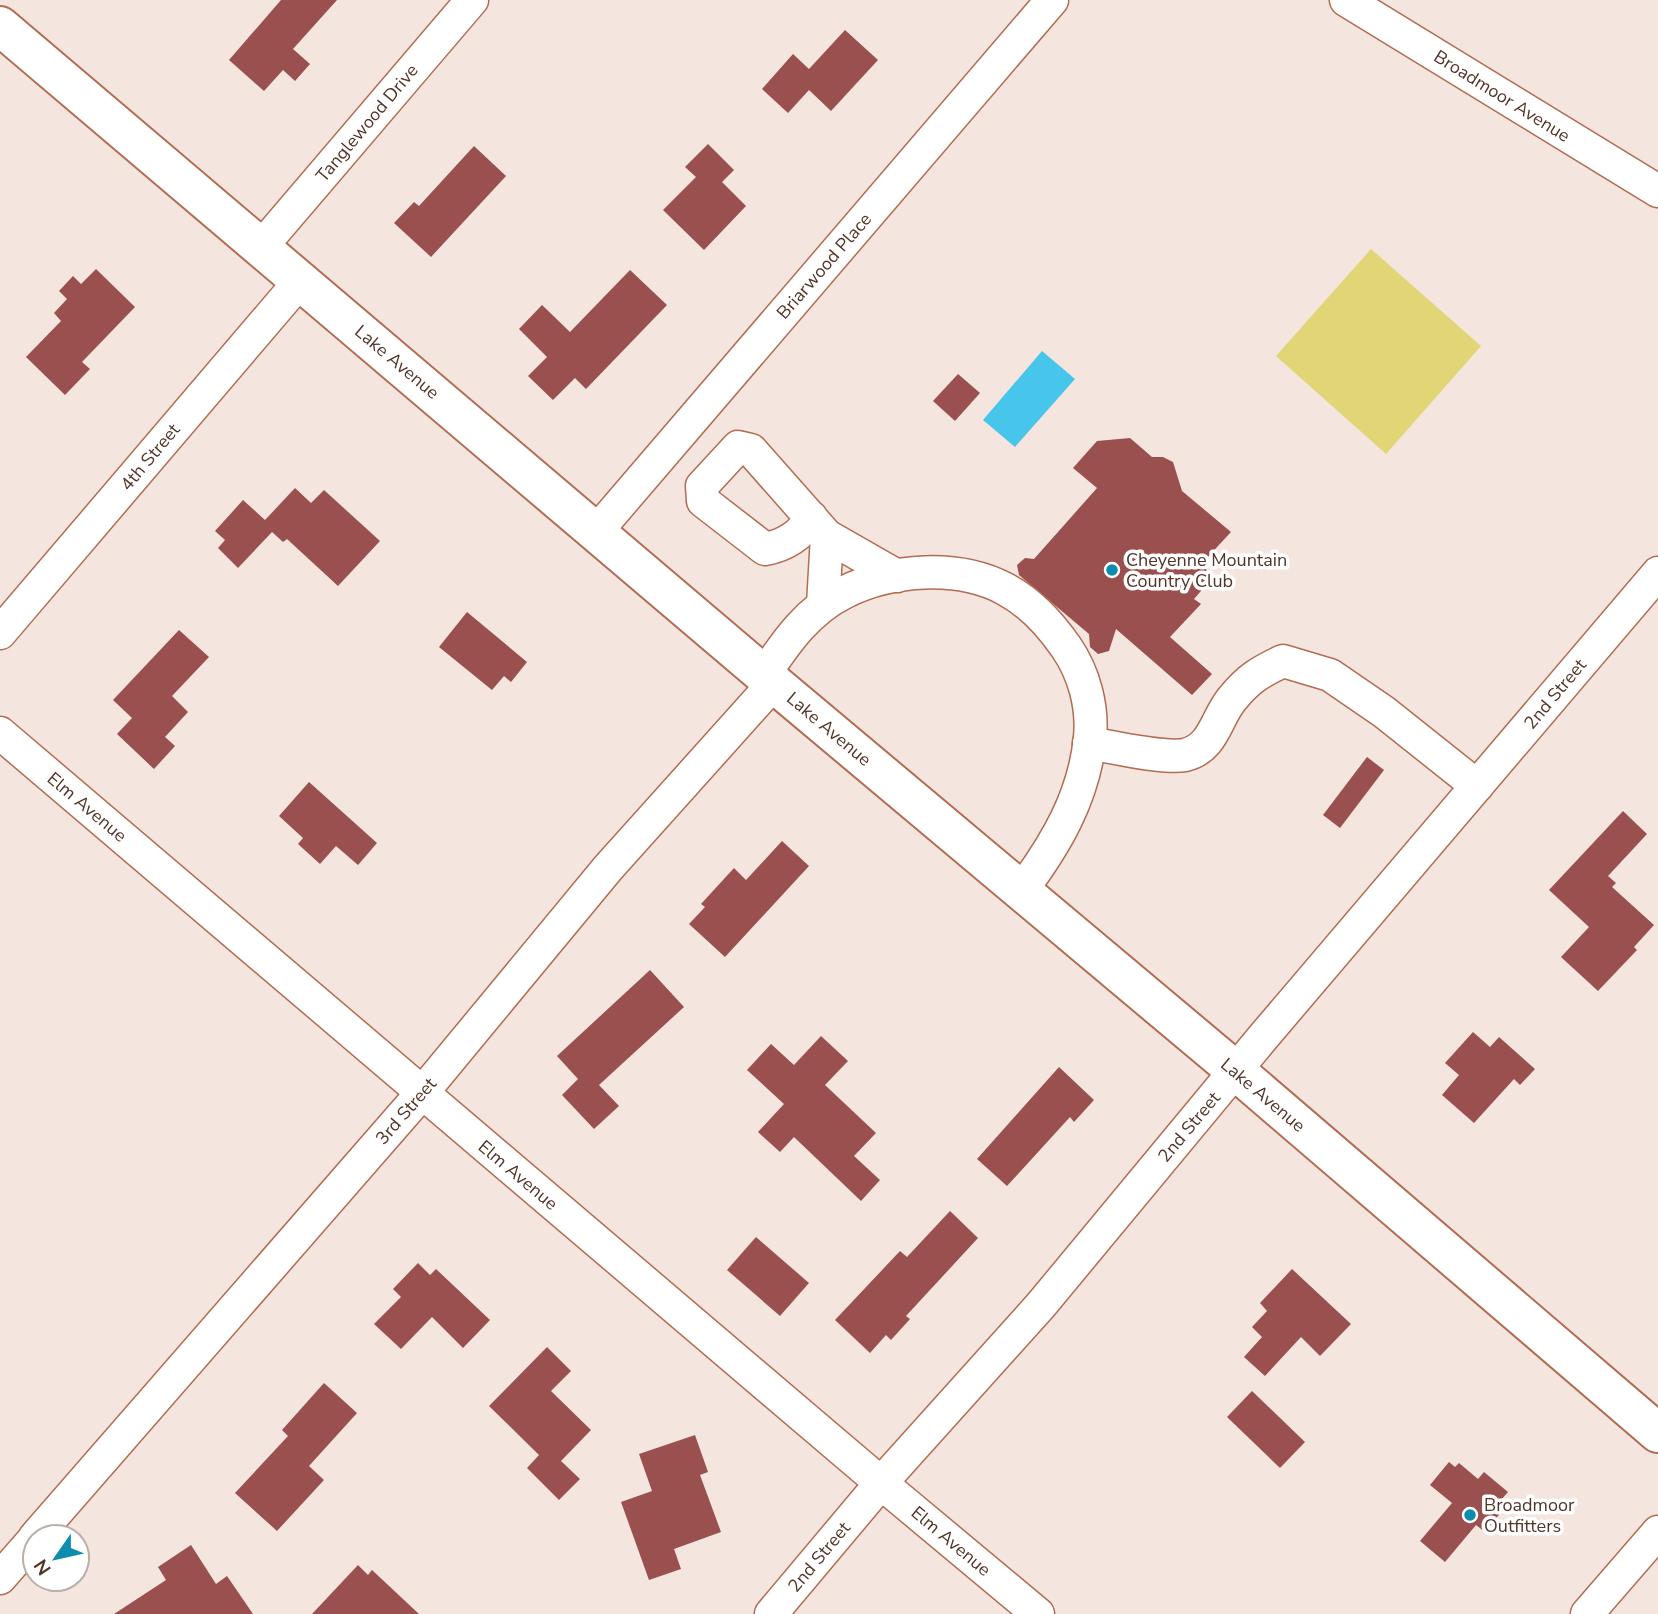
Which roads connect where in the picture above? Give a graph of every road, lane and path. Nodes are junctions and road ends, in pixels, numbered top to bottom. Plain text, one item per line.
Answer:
1 (472, 0) edge
2 (1052, 0) edge
3 (1346, 0) edge
4 (0, 26) edge
5 (1658, 191) edge
6 (262, 246) junction
7 (301, 280) junction
8 (596, 532) junction
9 (1658, 573) edge
10 (897, 576) junction
11 (823, 605) junction
12 (0, 633) edge
13 (769, 679) junction
14 (0, 733) edge
15 (1089, 743) junction
16 (1477, 786) junction
17 (1021, 891) junction
18 (1236, 1071) junction
19 (422, 1093) junction
20 (1658, 1433) edge
21 (881, 1483) junction
22 (47, 1523) edge
23 (1655, 1543) edge
24 (21, 1553) edge
25 (0, 1578) edge
26 (771, 1614) edge
27 (1038, 1614) edge
28 (1587, 1614) edge

1 - 6 street, Tanglewood Drive
2 - 8 street, Briarwood Place
3 - 5 street, Broadmoor Avenue
4 - 6 main road, Lake Avenue
6 - 7 main road, Lake Avenue
7 - 8 main road, Lake Avenue
7 - 12 street, 4th Street
8 - 13 main road, Lake Avenue
9 - 16 street, 2nd Street
10 - 11 street, 3rd Street
10 - 11 street
10 - 15 street, 3rd Street
11 - 13 street, 3rd Street
13 - 17 main road, Lake Avenue
13 - 19 street, 3rd Street
14 - 19 street, Elm Avenue
15 - 16 street
15 - 17 street, 3rd Street
16 - 18 street, 2nd Street
17 - 18 main road, Lake Avenue
18 - 20 main road, Lake Avenue
18 - 21 street, 2nd Street
19 - 21 street, Elm Avenue
19 - 22 street, 3rd Street
21 - 26 street, 2nd Street
21 - 27 street, Elm Avenue
23 - 28 street
24 - 25 street, 3rd Street

